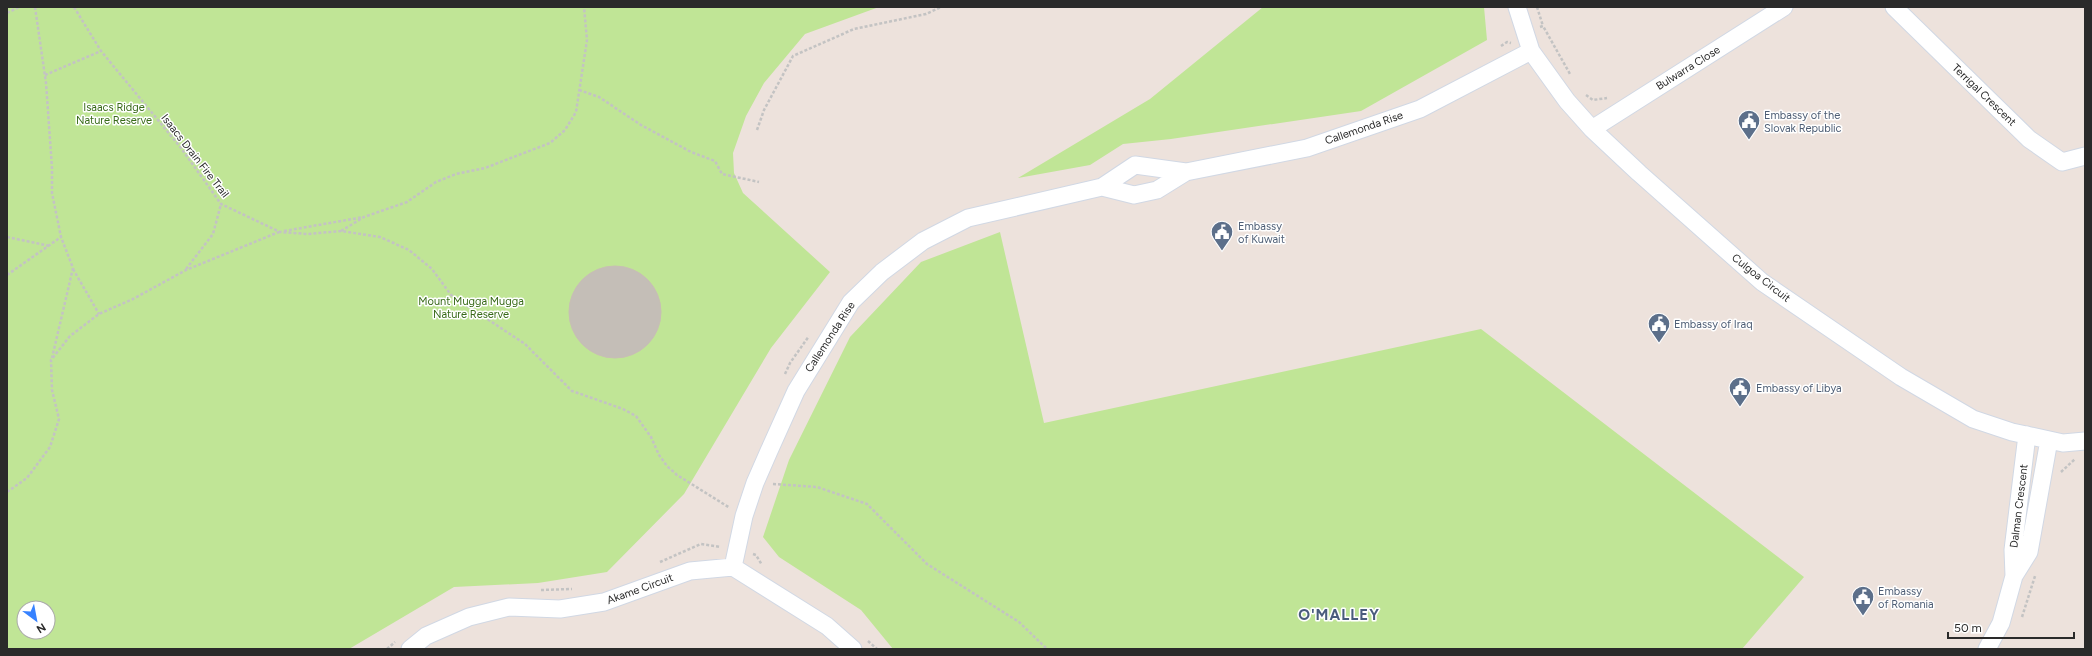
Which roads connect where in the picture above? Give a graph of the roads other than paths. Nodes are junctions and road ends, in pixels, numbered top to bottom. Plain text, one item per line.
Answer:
1 (1517, 7) edge
2 (1784, 7) edge
3 (1894, 7) edge
4 (1531, 51) junction
5 (1592, 129) junction
6 (2085, 156) edge
7 (1186, 172) junction
8 (1102, 187) junction
9 (2027, 435) junction
10 (2049, 440) junction
11 (2085, 441) edge
12 (733, 567) junction
13 (2014, 576) junction
14 (403, 645) edge
15 (853, 649) edge
16 (1987, 649) edge

1 - 4 street, Culgoa Circuit
2 - 5 street, Bulwarra Close
3 - 6 street, Terrigal Crescent
4 - 5 street, Culgoa Circuit
4 - 7 street, Callemonda Rise
5 - 9 street, Culgoa Circuit
7 - 8 street, Callemonda Rise
7 - 8 street, Callemonda Rise
8 - 12 street, Callemonda Rise
9 - 10 street, Culgoa Circuit
9 - 13 street, Dalman Crescent
10 - 11 street, Culgoa Circuit
10 - 13 street, Dalman Crescent
12 - 14 street, Akame Circuit
12 - 15 street
13 - 16 street, Dalman Crescent

